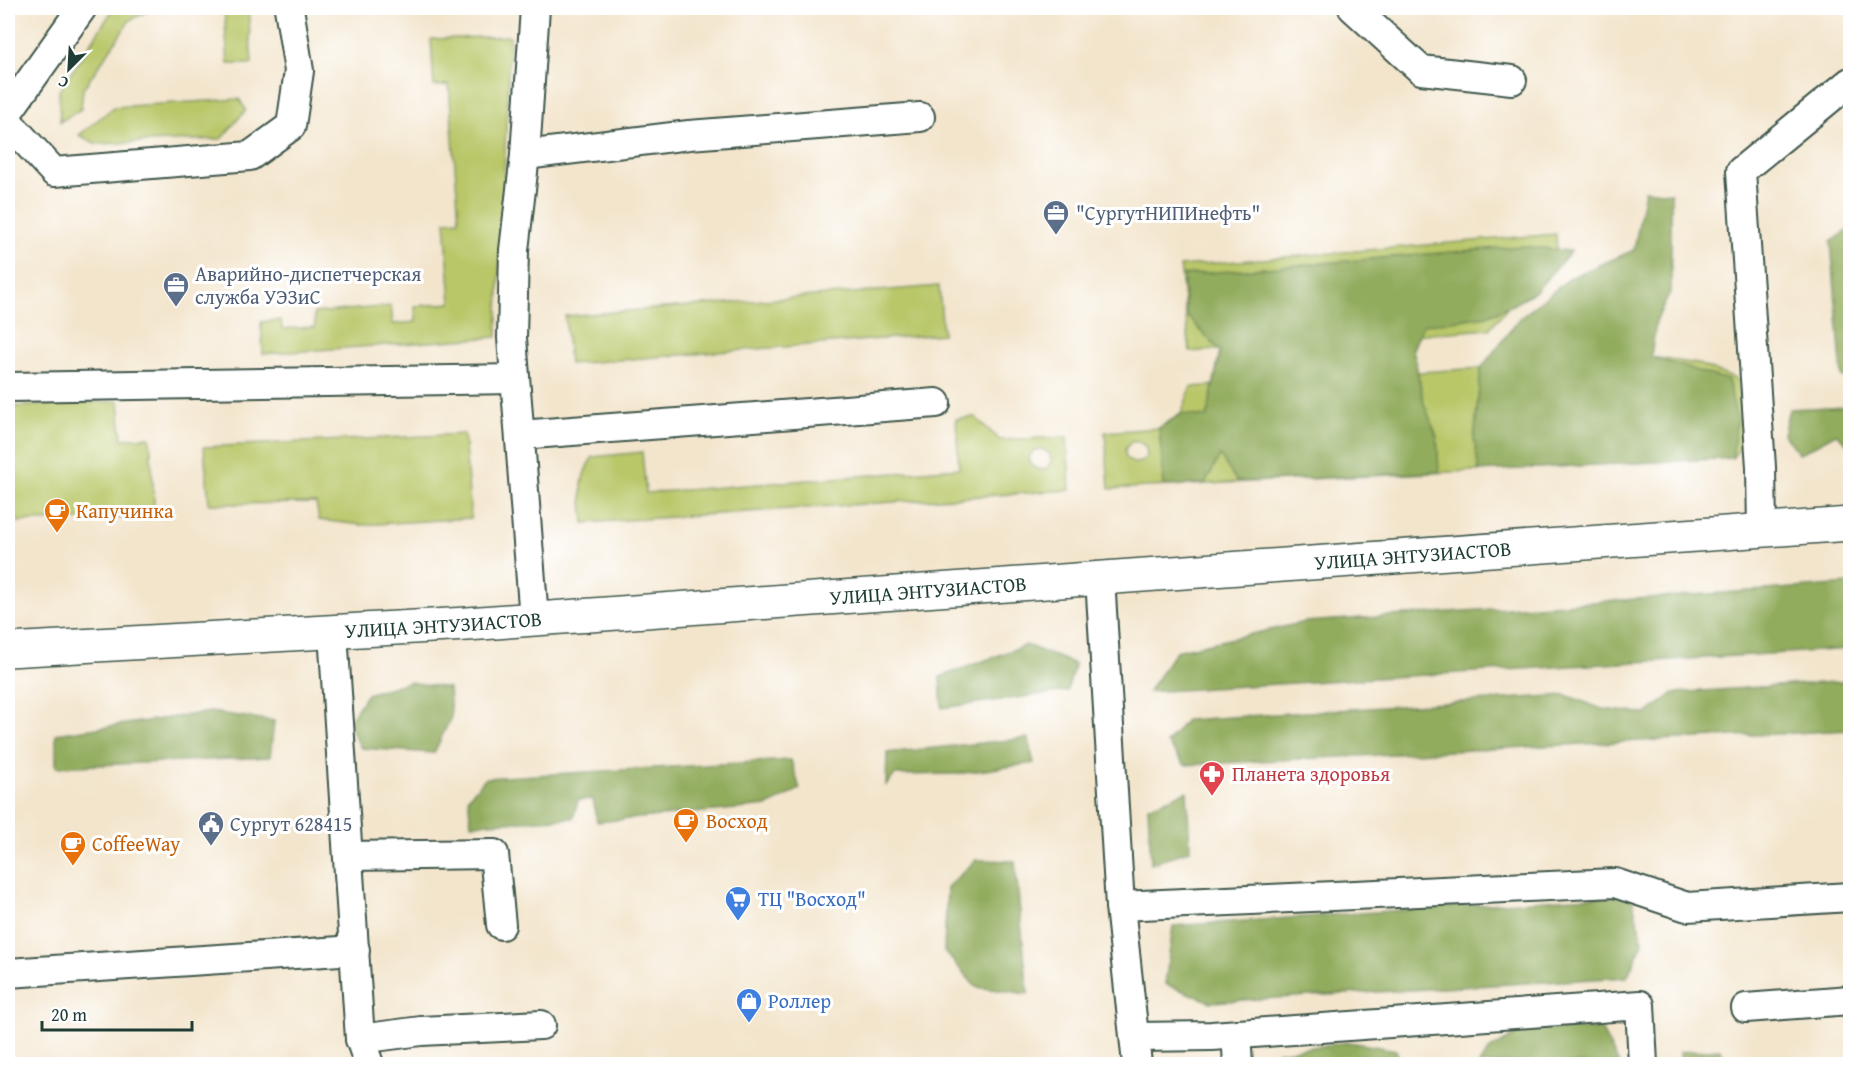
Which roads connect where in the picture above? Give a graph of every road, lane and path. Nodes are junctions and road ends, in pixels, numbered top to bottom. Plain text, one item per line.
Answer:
1 (82, 8) edge
2 (288, 8) edge
3 (535, 8) edge
4 (1353, 8) edge
5 (1512, 80) dead end
6 (1851, 82) edge
7 (8, 112) edge
8 (920, 117) dead end
9 (8, 123) edge
10 (525, 154) junction
11 (515, 379) junction
12 (8, 387) edge
13 (936, 403) dead end
14 (520, 435) junction
15 (1851, 524) edge
16 (1762, 531) junction
17 (1100, 578) junction
18 (534, 619) junction
19 (333, 633) junction
20 (8, 650) edge
21 (348, 856) junction
22 (1851, 897) edge
23 (1120, 906) junction
24 (501, 925) dead end
25 (355, 950) junction
26 (8, 974) edge
27 (1851, 1000) edge
28 (1746, 1008) dead end
29 (541, 1025) dead end
30 (1236, 1034) junction
31 (1136, 1051) edge
32 (365, 1052) edge
33 (1238, 1065) edge
34 (1643, 1065) edge

1 - 7 lane
2 - 9 lane
3 - 10 lane
4 - 5 lane
6 - 16 lane
8 - 10 lane
10 - 11 lane
11 - 12 lane
11 - 14 lane
13 - 14 lane
14 - 18 lane
15 - 16 main road, УЛИЦА ЭНТУЗИАСТОВ
16 - 17 main road, УЛИЦА ЭНТУЗИАСТОВ
17 - 18 main road, УЛИЦА ЭНТУЗИАСТОВ
17 - 23 lane
18 - 19 main road, УЛИЦА ЭНТУЗИАСТОВ
19 - 20 main road, УЛИЦА ЭНТУЗИАСТОВ
19 - 21 lane
21 - 24 lane
21 - 25 lane
22 - 23 lane
23 - 31 lane
25 - 26 lane
25 - 32 lane
27 - 28 lane
29 - 32 lane
30 - 31 lane
30 - 33 lane
30 - 34 lane

